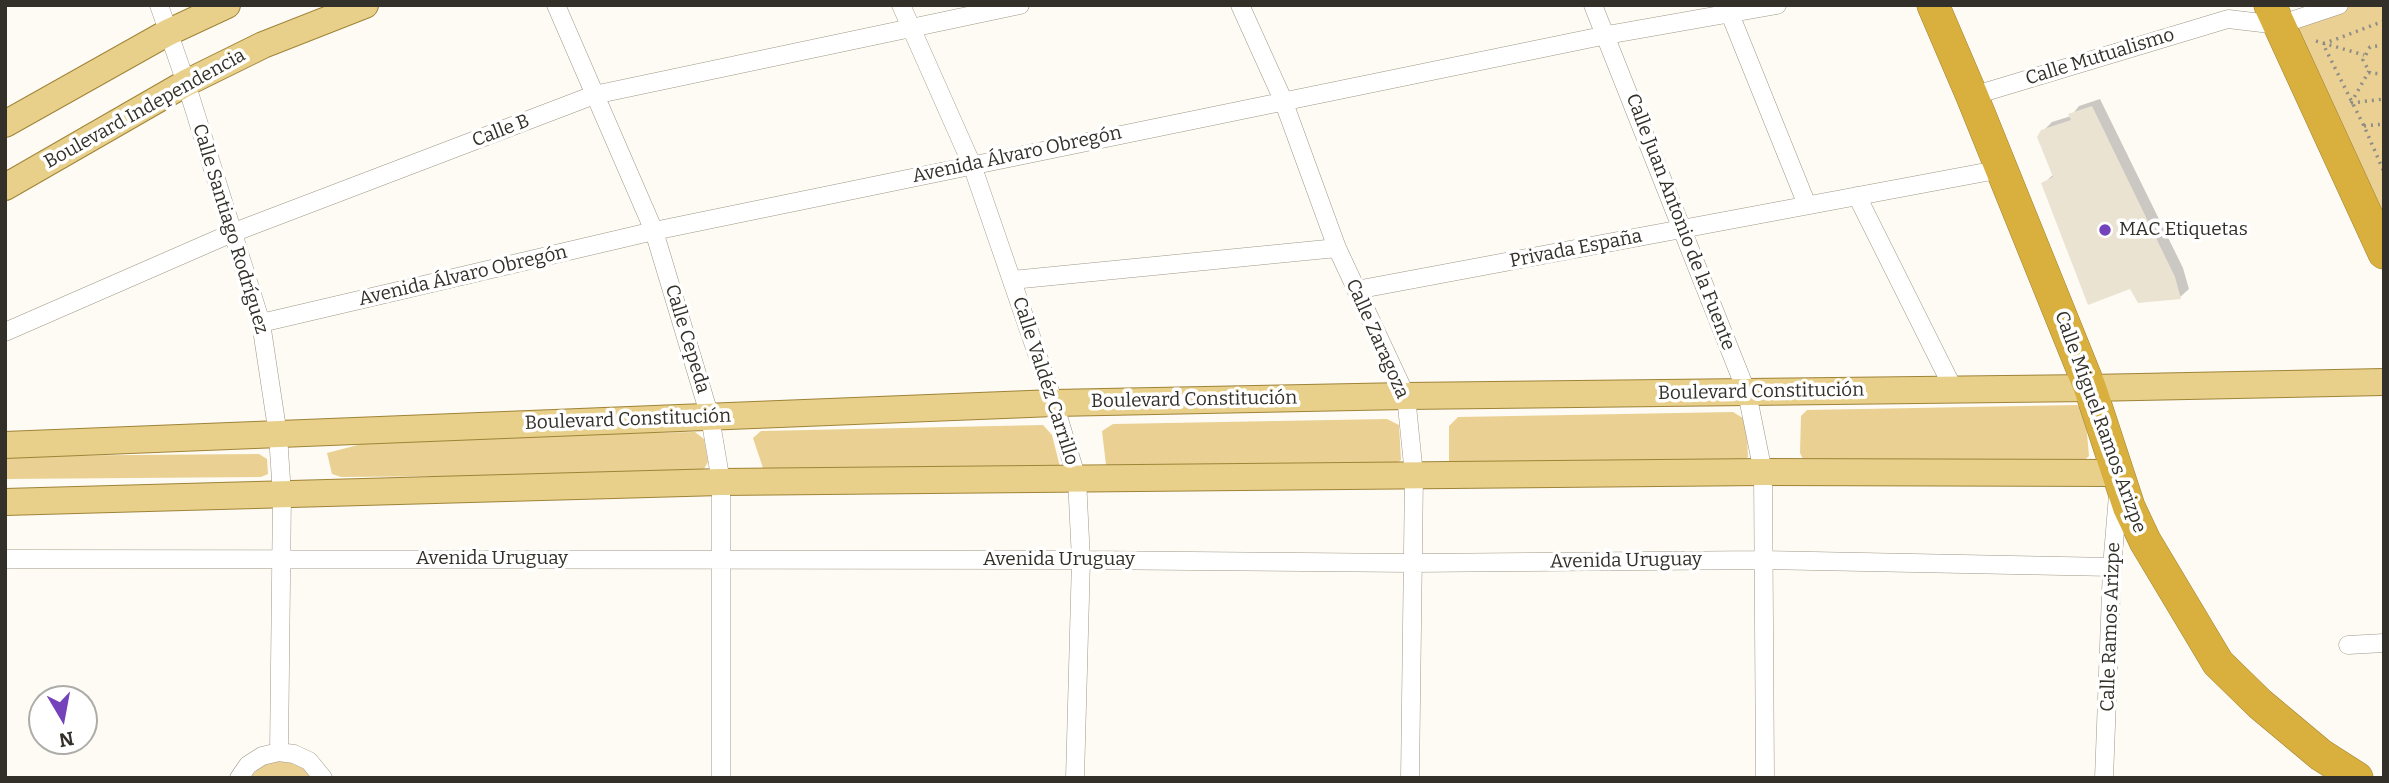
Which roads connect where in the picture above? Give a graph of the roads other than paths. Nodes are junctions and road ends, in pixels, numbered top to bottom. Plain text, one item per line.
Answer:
1 (159, 5) edge
2 (227, 5) edge
3 (365, 5) edge
4 (556, 5) edge
5 (901, 5) edge
6 (1020, 5) edge
7 (1240, 5) edge
8 (1593, 5) edge
9 (1933, 5) edge
10 (2244, 5) edge
11 (2339, 5) edge
12 (1773, 6) edge
13 (1730, 14) junction
14 (2275, 15) edge
15 (2228, 19) junction
16 (911, 28) junction
17 (167, 33) junction
18 (1607, 34) junction
19 (186, 83) junction
20 (594, 95) junction
21 (1972, 96) junction
22 (1283, 100) junction
23 (5, 124) edge
24 (972, 165) junction
25 (2002, 169) junction
26 (5, 187) edge
27 (1857, 196) junction
28 (1807, 205) junction
29 (1681, 229) junction
30 (654, 231) junction
31 (232, 233) junction
32 (1337, 248) junction
33 (2384, 253) edge
34 (1012, 280) junction
35 (1356, 290) junction
36 (261, 323) junction
37 (5, 332) edge
38 (2384, 382) edge
39 (1952, 388) junction
40 (2090, 388) junction
41 (1747, 393) junction
42 (1406, 396) junction
43 (1054, 403) junction
44 (710, 417) junction
45 (278, 435) junction
46 (5, 445) edge
47 (1763, 472) junction
48 (2118, 474) junction
49 (1414, 475) junction
50 (1077, 479) junction
51 (721, 482) junction
52 (282, 495) junction
53 (5, 502) edge
54 (282, 558) junction
55 (5, 559) edge
56 (1081, 560) junction
57 (1763, 560) junction
58 (721, 561) junction
59 (1411, 563) junction
60 (2112, 567) junction
61 (2384, 643) edge
62 (2348, 645) dead end
63 (279, 752) junction
64 (239, 778) edge
65 (323, 778) edge
66 (721, 778) edge
67 (1075, 778) edge
68 (1410, 778) edge
69 (1765, 778) edge
70 (2105, 778) edge
71 (2357, 778) edge

1 - 17 street, Calle Santiago Rodríguez
2 - 17 main road
3 - 19 main road, Boulevard Independencia
4 - 20 street, Calle Cepeda
5 - 16 street, Calle Valdéz Carrillo
6 - 16 street, Calle B
7 - 22 street, Calle Zaragoza
8 - 18 street, Calle Juan Antonio de la Fuente
9 - 21 highway, Calle Miguel Ramos Arizpe
10 - 15 street
11 - 14 street
12 - 13 street, Avenida Álvaro Obregón
13 - 18 street, Avenida Álvaro Obregón
13 - 28 street
14 - 15 street
14 - 33 highway
15 - 21 street, Calle Mutualismo
16 - 20 street, Calle B
16 - 24 street, Calle Valdéz Carrillo
17 - 19 street, Calle Santiago Rodríguez
17 - 23 main road
18 - 22 street, Avenida Álvaro Obregón
18 - 29 street, Calle Juan Antonio de la Fuente
19 - 26 main road, Boulevard Independencia
19 - 31 street, Calle Santiago Rodríguez
20 - 30 street, Calle Cepeda
20 - 31 street, Calle B
21 - 25 highway, Calle Miguel Ramos Arizpe
22 - 24 street, Avenida Álvaro Obregón
22 - 32 street, Calle Zaragoza
24 - 30 street, Avenida Álvaro Obregón
24 - 34 street, Calle Valdéz Carrillo
25 - 27 street, Privada España
25 - 40 highway, Calle Miguel Ramos Arizpe
27 - 28 street, Privada España
27 - 39 street
28 - 29 street, Privada España
29 - 35 street, Privada España
29 - 41 street, Calle Juan Antonio de la Fuente
30 - 36 street, Avenida Álvaro Obregón
30 - 44 street, Calle Cepeda
31 - 36 street, Calle Santiago Rodríguez
31 - 37 street, Calle B
32 - 34 street
32 - 35 street, Calle Zaragoza
34 - 43 street, Calle Valdéz Carrillo
35 - 42 street, Calle Zaragoza
36 - 45 street, Calle Santiago Rodríguez
38 - 40 main road, Boulevard Constitución
39 - 40 main road, Boulevard Constitución
39 - 41 main road, Boulevard Constitución
40 - 48 highway, Calle Miguel Ramos Arizpe
41 - 42 main road, Boulevard Constitución
41 - 47 street, Calle Juan Antonio de la Fuente
42 - 43 main road, Boulevard Constitución
42 - 49 street, Calle Zaragoza
43 - 44 main road, Boulevard Constitución
43 - 50 street, Calle Valdéz Carrillo
44 - 45 main road, Boulevard Constitución
44 - 51 street, Calle Cepeda
45 - 46 main road, Boulevard Constitución
45 - 52 street, Calle Santiago Rodríguez
47 - 48 main road
47 - 49 main road
47 - 57 street, Calle Juan Antonio de la Fuente
48 - 60 street, Calle Ramos Arizpe
48 - 71 highway, Calle Miguel Ramos Arizpe
49 - 50 main road
49 - 59 street, Calle Zaragoza
50 - 51 main road
50 - 56 street, Calle Valdéz Carrillo
51 - 52 main road
51 - 58 street, Calle Cepeda
52 - 53 main road
52 - 54 street, Calle Santiago Rodríguez
54 - 55 street, Avenida Uruguay
54 - 58 street, Avenida Uruguay
54 - 63 street, Calle Santiago Rodríguez
56 - 58 street, Avenida Uruguay
56 - 59 street, Avenida Uruguay
56 - 67 street, Calle Valdéz Carrillo
57 - 59 street, Avenida Uruguay
57 - 60 street, Avenida Uruguay
57 - 69 street, Calle Juan Antonio de la Fuente
58 - 66 street, Calle Cepeda
59 - 68 street, Calle Zaragoza
60 - 70 street, Calle Ramos Arizpe
61 - 62 street
63 - 64 street
63 - 65 street

